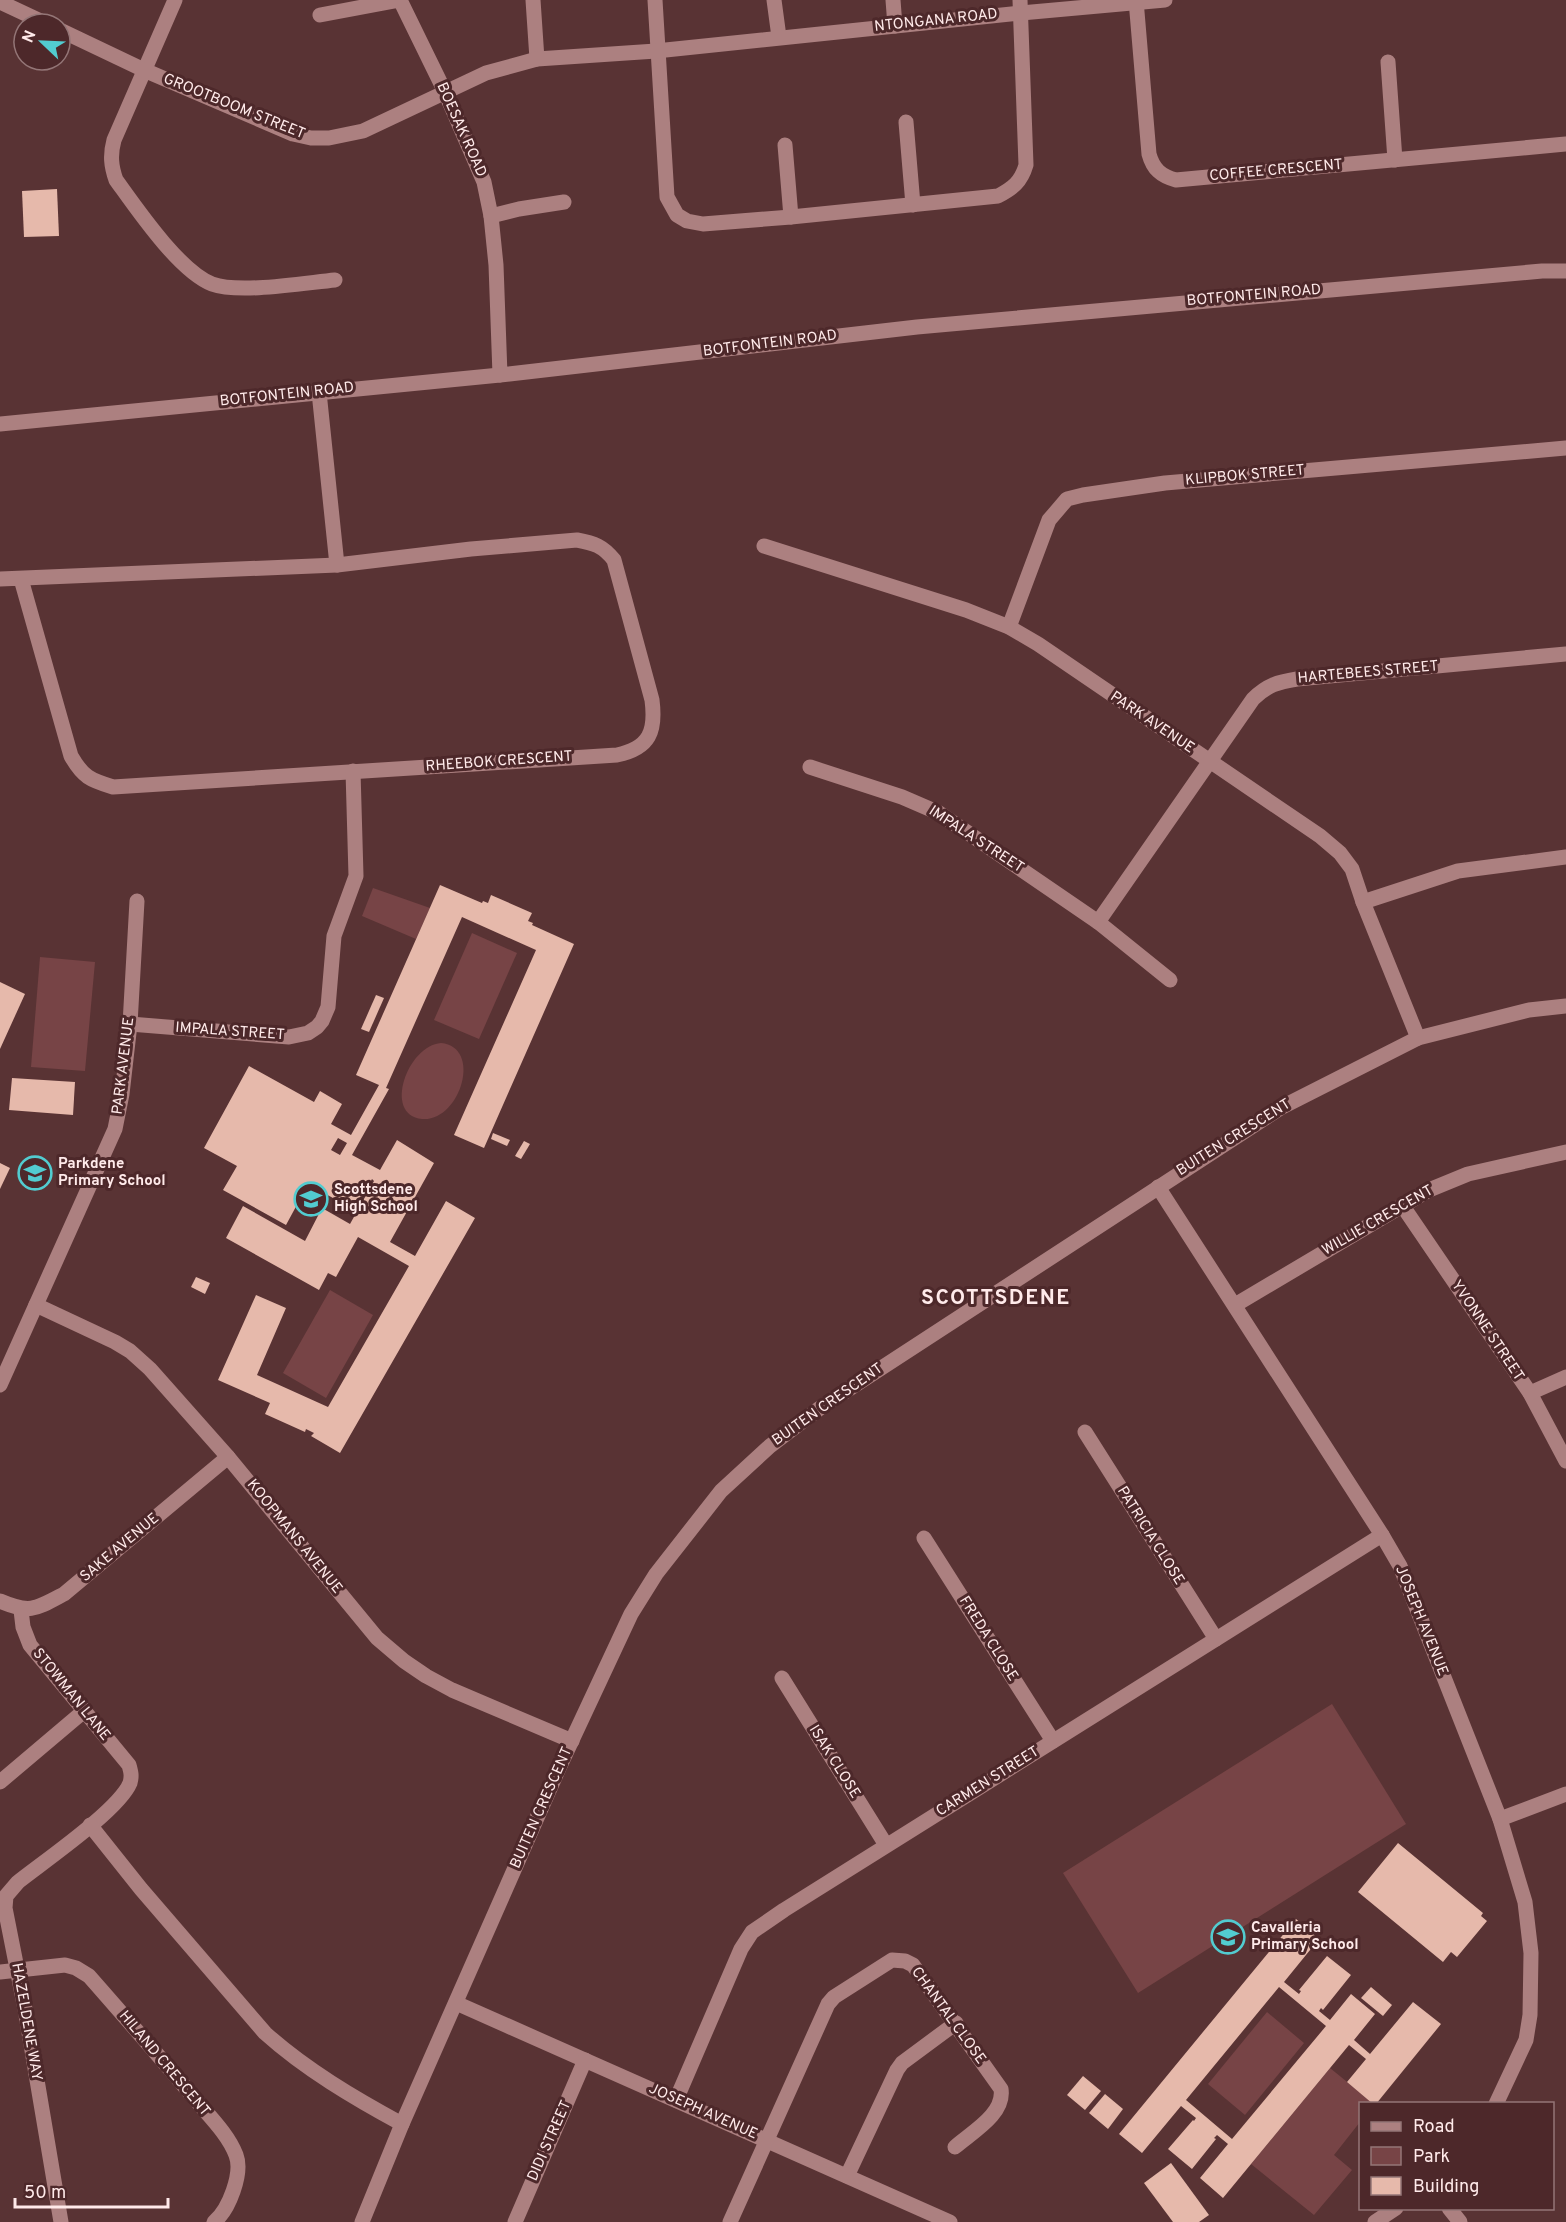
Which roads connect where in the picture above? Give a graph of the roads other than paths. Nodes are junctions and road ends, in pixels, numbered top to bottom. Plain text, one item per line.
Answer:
1 (175, 0) edge
2 (400, 0) edge
3 (533, 0) edge
4 (655, 0) edge
5 (774, 0) edge
6 (893, 0) edge
7 (1165, 0) edge
8 (0, 2) edge
9 (1136, 2) edge
10 (1020, 6) edge
11 (21, 12) edge
12 (320, 15) dead end
13 (895, 26) junction
14 (72, 36) edge
15 (779, 37) junction
16 (656, 51) junction
17 (537, 59) junction
18 (1388, 62) dead end
19 (144, 70) junction
20 (446, 92) junction
21 (906, 122) dead end
22 (785, 144) dead end
23 (1566, 144) edge
24 (1395, 160) junction
25 (564, 202) dead end
26 (913, 205) junction
27 (491, 216) junction
28 (791, 218) junction
29 (1566, 265) edge
30 (1542, 271) junction
31 (1566, 272) edge
32 (335, 280) dead end
33 (500, 375) junction
34 (318, 392) junction
35 (0, 424) edge
36 (1566, 448) edge
37 (764, 546) dead end
38 (337, 565) junction
39 (0, 579) edge
40 (21, 579) junction
41 (1009, 627) junction
42 (1566, 654) edge
43 (1209, 762) junction
44 (810, 767) dead end
45 (353, 771) junction
46 (1566, 857) edge
47 (137, 901) dead end
48 (1363, 902) junction
49 (1098, 922) junction
50 (1170, 980) dead end
51 (1566, 1006) edge
52 (130, 1024) junction
53 (1418, 1038) junction
54 (1566, 1152) edge
55 (1158, 1187) junction
56 (1402, 1205) junction
57 (36, 1305) junction
58 (1235, 1305) junction
59 (1566, 1377) edge
60 (0, 1385) edge
61 (1530, 1393) junction
62 (1085, 1432) dead end
63 (228, 1457) junction
64 (1566, 1461) edge
65 (1382, 1535) junction
66 (924, 1538) dead end
67 (0, 1601) edge
68 (21, 1610) junction
69 (1216, 1639) junction
70 (782, 1678) dead end
71 (84, 1711) junction
72 (572, 1741) junction
73 (1053, 1741) junction
74 (132, 1775) joint
75 (0, 1782) edge
76 (1566, 1794) edge
77 (1500, 1819) junction
78 (90, 1825) junction
79 (886, 1845) junction
80 (18, 1971) junction
81 (0, 1972) edge
82 (456, 2003) junction
83 (956, 2023) junction
84 (585, 2060) junction
85 (676, 2100) junction
86 (1496, 2102) edge
87 (402, 2124) junction
88 (766, 2140) junction
89 (955, 2147) dead end
90 (848, 2176) junction
91 (1393, 2210) edge
92 (1451, 2210) edge
93 (61, 2222) edge
94 (214, 2222) edge
95 (362, 2222) edge
96 (515, 2222) edge
97 (730, 2222) edge
98 (949, 2222) edge
99 (1375, 2222) edge
100 (1460, 2222) edge

1 - 19 street
2 - 12 street, BOESAK ROAD
2 - 20 street, BOESAK ROAD
3 - 17 street
4 - 16 street
5 - 15 street
6 - 13 street
7 - 9 street, NTONGANA ROAD
8 - 11 street
9 - 10 street, NTONGANA ROAD
9 - 24 street, COFFEE CRESCENT
10 - 13 street, NTONGANA ROAD
10 - 26 street
13 - 15 street, NTONGANA ROAD
14 - 19 street, GROOTBOOM STREET
15 - 16 street, NTONGANA ROAD
16 - 17 street, NTONGANA ROAD
16 - 28 street
17 - 20 street, NTONGANA ROAD
18 - 24 street
19 - 20 street, GROOTBOOM STREET
19 - 32 street
20 - 27 street, BOESAK ROAD
21 - 26 street
22 - 28 street
23 - 24 street, COFFEE CRESCENT
25 - 27 street
26 - 28 street
27 - 33 street, BOESAK ROAD
29 - 30 street, BOTFONTEIN ROAD
30 - 31 street, BOTFONTEIN ROAD
30 - 33 street, BOTFONTEIN ROAD
33 - 34 street, BOTFONTEIN ROAD
34 - 35 street, BOTFONTEIN ROAD
34 - 38 street
36 - 41 street, KLIPBOK STREET
37 - 41 street, PARK AVENUE
38 - 40 street, RHEEBOK CRESCENT
38 - 45 street, RHEEBOK CRESCENT
39 - 40 street, RHEEBOK CRESCENT
40 - 45 street, RHEEBOK CRESCENT
41 - 43 street, PARK AVENUE
42 - 43 street, HARTEBEES STREET
43 - 48 street, PARK AVENUE
43 - 49 street
44 - 49 street, IMPALA STREET
45 - 52 street, IMPALA STREET
46 - 48 street
47 - 52 street, PARK AVENUE
48 - 53 street, PARK AVENUE
49 - 50 street, IMPALA STREET
51 - 53 street, BUITEN CRESCENT
52 - 57 street, PARK AVENUE
53 - 55 street, BUITEN CRESCENT
54 - 56 street, WILLIE CRESCENT
55 - 58 street, JOSEPH AVENUE
55 - 72 street, BUITEN CRESCENT
56 - 58 street, WILLIE CRESCENT
56 - 61 street, YVONNE STREET
57 - 60 street, PARK AVENUE
57 - 63 street, KOOPMANS AVENUE
58 - 65 street, JOSEPH AVENUE
59 - 61 street
61 - 64 street, YVONNE STREET
62 - 69 street, PATRICIA CLOSE
63 - 68 street, SAKE AVENUE
63 - 72 street, KOOPMANS AVENUE
65 - 69 street, CARMEN STREET
65 - 77 street, JOSEPH AVENUE
66 - 73 street, FREDA CLOSE
67 - 68 street
68 - 71 street, STOWMAN LANE
69 - 73 street, CARMEN STREET
70 - 79 street, ISAK CLOSE
71 - 74 street, STOWMAN LANE
71 - 75 street
72 - 82 street, BUITEN CRESCENT
73 - 79 street, CARMEN STREET
74 - 78 street, HAZELDENE WAY
76 - 77 street
77 - 86 street, JOSEPH AVENUE
78 - 80 street, HAZELDENE WAY
78 - 87 street
79 - 85 street, CARMEN STREET
80 - 81 street, HILAND CRESCENT
80 - 93 street, HAZELDENE WAY
80 - 94 street, HILAND CRESCENT
82 - 84 street, JOSEPH AVENUE
82 - 87 street, BUITEN CRESCENT
83 - 88 street, CHANTAL CLOSE
83 - 89 street, CHANTAL CLOSE
83 - 90 street
84 - 85 street, JOSEPH AVENUE
84 - 96 street, DIDI STREET
85 - 88 street, JOSEPH AVENUE
87 - 95 street, BUITEN CRESCENT
88 - 90 street, JOSEPH AVENUE
88 - 97 street, CHANTAL CLOSE
90 - 98 street, JOSEPH AVENUE
91 - 99 street
92 - 100 street

